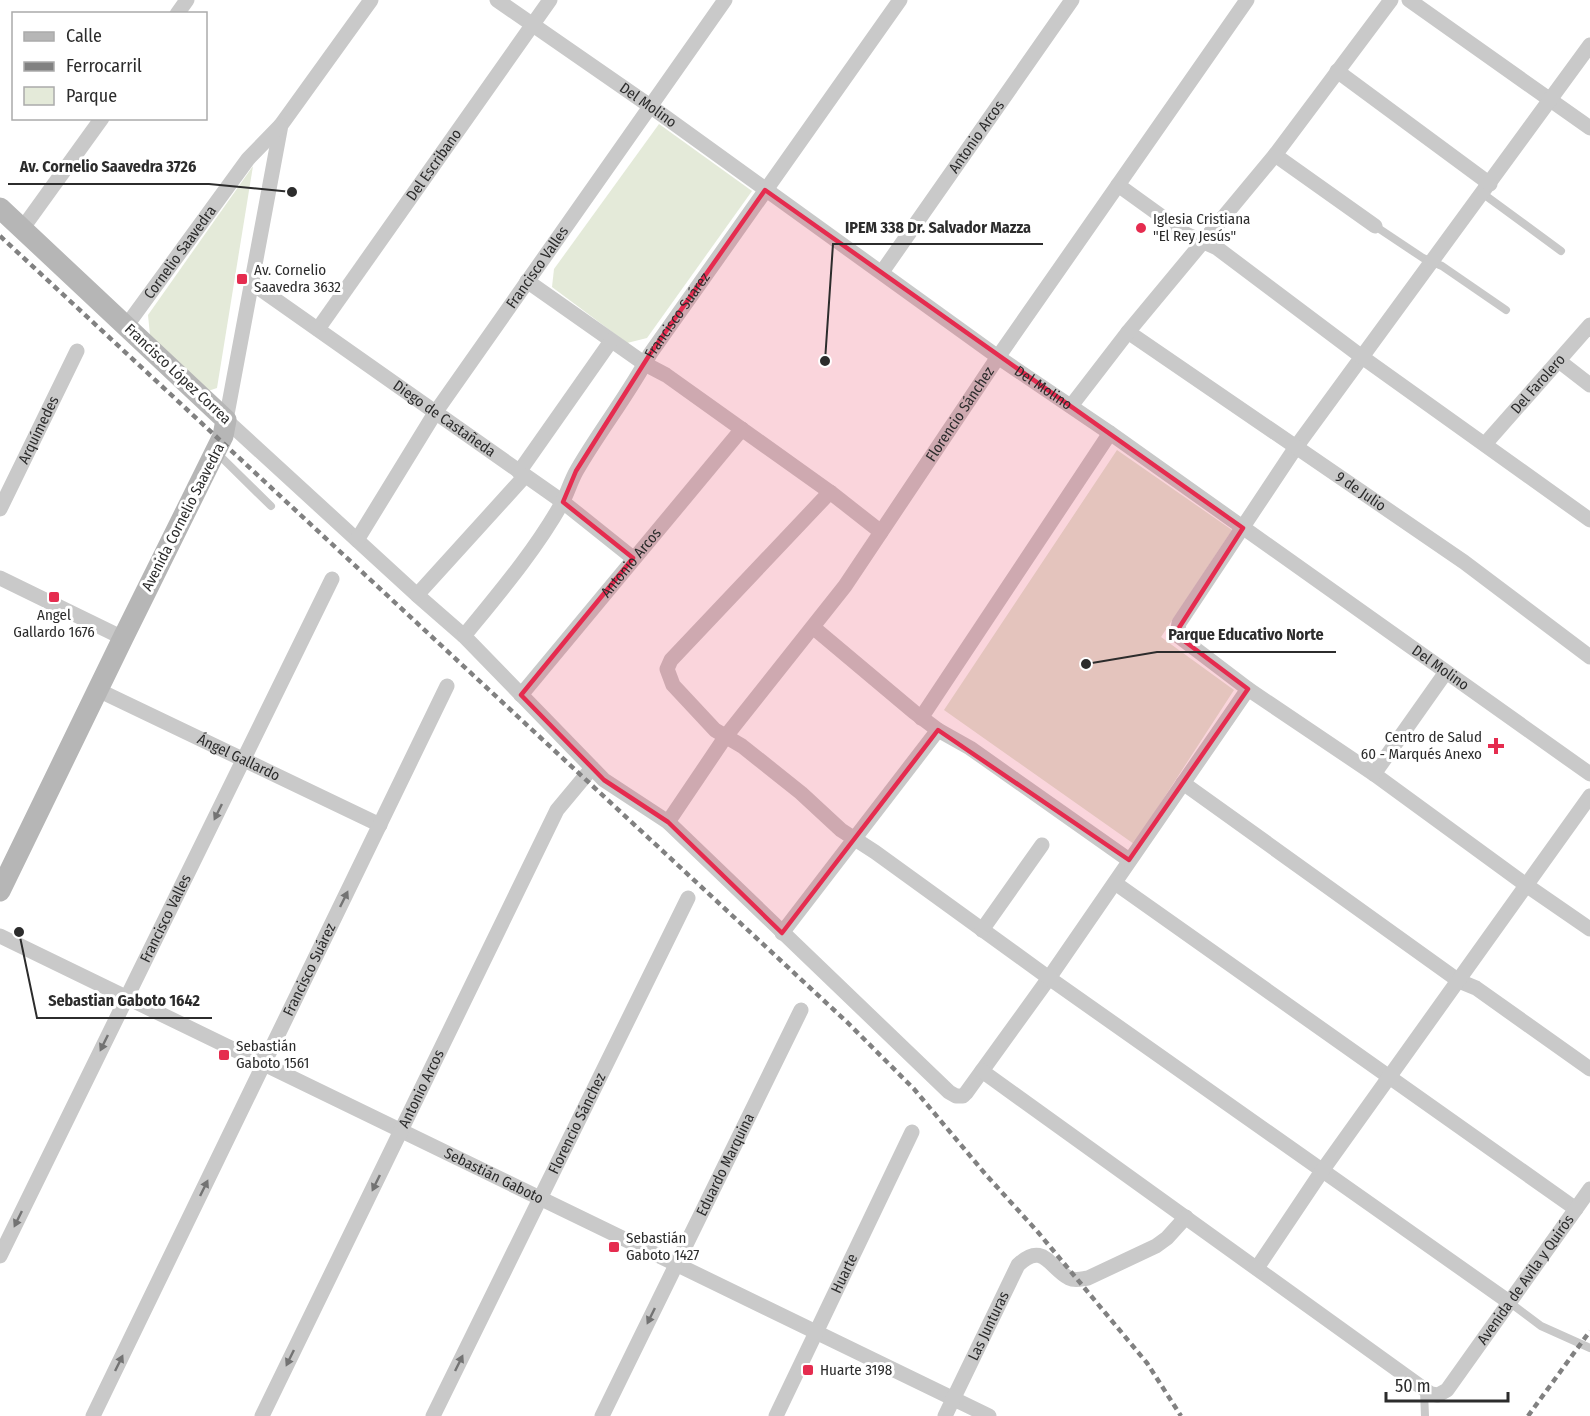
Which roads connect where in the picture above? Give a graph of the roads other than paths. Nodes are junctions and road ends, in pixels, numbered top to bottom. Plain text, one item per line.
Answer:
1 (371, 0) edge
2 (497, 0) edge
3 (550, 0) edge
4 (725, 0) edge
5 (900, 0) edge
6 (1072, 0) edge
7 (1247, 0) edge
8 (1391, 0) edge
9 (1409, 0) edge
10 (1431, 6) edge
11 (532, 25) junction
12 (1590, 45) edge
13 (1337, 71) junction
14 (1551, 100) junction
15 (650, 106) junction
16 (101, 120) edge
17 (281, 125) junction
18 (1590, 128) edge
19 (1275, 155) junction
20 (1118, 185) junction
21 (1486, 188) junction
22 (765, 190) junction
23 (0, 208) edge
24 (1375, 226) joint
25 (22, 229) junction
26 (1202, 242) junction
27 (1561, 250) dead end
28 (1432, 262) junction
29 (882, 272) junction
30 (527, 281) junction
31 (253, 284) junction
32 (1506, 310) dead end
33 (127, 325) junction
34 (1590, 325) edge
35 (318, 329) junction
36 (1128, 332) junction
37 (611, 341) junction
38 (77, 351) dead end
39 (998, 357) junction
40 (1362, 357) junction
41 (1559, 361) junction
42 (645, 364) junction
43 (1590, 385) edge
44 (1071, 406) junction
45 (435, 413) junction
46 (226, 420) junction
47 (742, 429) junction
48 (1110, 433) junction
49 (1485, 444) junction
50 (1296, 447) junction
51 (215, 451) junction
52 (522, 474) junction
53 (830, 492) junction
54 (562, 502) junction
55 (271, 506) dead end
56 (0, 509) edge
57 (1590, 520) edge
58 (1243, 528) junction
59 (881, 532) junction
60 (357, 540) junction
61 (633, 558) junction
62 (0, 578) edge
63 (332, 579) dead end
64 (417, 595) junction
65 (814, 628) junction
66 (464, 636) junction
67 (123, 638) junction
68 (1590, 657) edge
69 (1446, 672) junction
70 (447, 686) dead end
71 (1248, 689) junction
72 (98, 690) junction
73 (521, 695) junction
74 (921, 718) junction
75 (938, 730) junction
76 (726, 736) junction
77 (243, 759) junction
78 (592, 768) junction
79 (1374, 774) junction
80 (1590, 774) edge
81 (1183, 783) junction
82 (1590, 796) edge
83 (668, 822) junction
84 (380, 825) junction
85 (854, 840) junction
86 (1042, 845) dead end
87 (1130, 860) junction
88 (1115, 883) junction
89 (1526, 885) junction
90 (0, 891) edge
91 (688, 898) dead end
92 (1590, 929) edge
93 (982, 930) junction
94 (782, 933) junction
95 (0, 936) edge
96 (1049, 978) junction
97 (1459, 981) junction
98 (127, 997) junction
99 (801, 1010) dead end
100 (264, 1064) junction
101 (1590, 1068) edge
102 (982, 1071) junction
103 (1389, 1078) junction
104 (402, 1131) junction
105 (912, 1132) dead end
106 (1322, 1171) junction
107 (1590, 1189) edge
108 (539, 1198) junction
109 (1576, 1209) junction
110 (1186, 1217) junction
111 (0, 1256) edge
112 (676, 1263) junction
113 (1257, 1268) junction
114 (1509, 1302) junction
115 (817, 1332) junction
116 (1590, 1348) edge
117 (1431, 1393) junction
118 (953, 1399) junction
119 (93, 1416) edge
120 (262, 1416) edge
121 (433, 1416) edge
122 (602, 1416) edge
123 (776, 1416) edge
124 (945, 1416) edge
125 (988, 1416) edge
126 (1425, 1416) edge

1 - 17 street, Avenida Cornelio Saavedra
2 - 11 street, Del Molino
3 - 11 street, Del Escribano
4 - 15 street, Francisco Valles
5 - 22 street, Francisco Suárez
6 - 29 street, Antonio Arcos
7 - 20 street, Florencio Sánchez
8 - 13 street
9 - 10 street
10 - 14 street
11 - 15 street, Del Molino
11 - 35 street, Del Escribano
12 - 14 street
13 - 19 street
13 - 21 street
14 - 18 street
14 - 21 street
15 - 22 street, Del Molino
15 - 30 street, Francisco Valles
16 - 25 street
17 - 31 street, Avenida Cornelio Saavedra
17 - 33 street, Cornelio Saavedra
19 - 24 street
19 - 26 street
20 - 26 street
20 - 39 street, Florencio Sánchez
21 - 27 lane
21 - 28 street
22 - 29 street, Del Molino
22 - 42 street, Francisco Suárez
23 - 25 main road, Francisco López Correa
24 - 28 lane
25 - 33 main road, Francisco López Correa
26 - 36 street
26 - 40 street
28 - 32 lane
28 - 40 street
29 - 39 street, Del Molino
30 - 37 street
30 - 45 street, Francisco Valles
31 - 35 street, Diego de Castañeda
31 - 46 street, Avenida Cornelio Saavedra
33 - 46 main road, Francisco López Correa
34 - 41 street, Del Farolero
35 - 45 street, Diego de Castañeda
36 - 44 street
36 - 50 street, 9 de Julio
37 - 42 street
37 - 52 street
38 - 56 street, Arquímedes
39 - 44 street, Del Molino
39 - 59 street, Florencio Sánchez
40 - 49 street
40 - 50 street
41 - 43 street
41 - 49 street, Del Farolero
42 - 47 street
42 - 54 street, Francisco Suárez
44 - 48 street, Del Molino
45 - 52 street, Diego de Castañeda
45 - 60 street, Francisco Valles
46 - 51 main road, Avenida Cornelio Saavedra
46 - 60 street, Francisco López Correa
47 - 53 street
47 - 61 street, Antonio Arcos
48 - 58 street, Del Molino
48 - 74 street
49 - 57 street
50 - 58 street
50 - 68 street, 9 de Julio
51 - 55 lane
51 - 67 main road, Avenida Cornelio Saavedra
52 - 54 street, Diego de Castañeda
52 - 64 street
53 - 59 street
53 - 76 street
54 - 61 street, Diego de Castañeda
54 - 66 street, Francisco Suárez
58 - 69 street, Del Molino
58 - 71 street
59 - 65 street, Florencio Sánchez
60 - 64 street, Francisco López Correa
61 - 73 street, Antonio Arcos
62 - 67 street
63 - 77 street, Francisco Valles
64 - 66 street, Francisco López Correa
65 - 74 street
65 - 76 street, Florencio Sánchez
66 - 73 street, Francisco López Correa
67 - 72 main road, Avenida Cornelio Saavedra
69 - 79 street
69 - 80 street, Del Molino
70 - 84 street, Francisco Suárez
71 - 79 street
71 - 81 street
72 - 77 street, Ángel Gallardo
72 - 90 main road, Avenida Cornelio Saavedra
73 - 78 street, Francisco López Correa
74 - 75 street
75 - 85 street
75 - 87 street
76 - 83 street, Florencio Sánchez
76 - 85 street
77 - 84 street, Ángel Gallardo
77 -> 98 street, Francisco Valles
78 - 83 street, Francisco López Correa
78 - 104 street, Antonio Arcos
79 - 89 street
81 - 87 street
81 - 97 street
82 - 89 street
83 - 94 street, Francisco López Correa
100 -> 84 street, Francisco Suárez
85 - 93 street
85 - 94 street
86 - 93 street
87 - 88 street
88 - 96 street
88 - 103 street
89 - 92 street
89 - 97 street
91 - 108 street, Florencio Sánchez
93 - 96 street
94 - 102 street, Francisco López Correa
95 - 98 street, Sebastián Gaboto
96 - 102 street
96 - 106 street
97 - 101 street
97 - 103 street
98 - 100 street, Sebastián Gaboto
98 -> 111 street, Francisco Valles
99 - 112 street, Eduardo Marquina
100 - 104 street, Sebastián Gaboto
119 -> 100 street, Francisco Suárez
102 - 110 street
103 - 106 street
103 - 109 street
104 - 108 street, Sebastián Gaboto
104 -> 120 street, Antonio Arcos
105 - 115 street, Huarte
106 - 113 street
106 - 114 street
107 - 109 street, Avenida de Avila y Quirós
108 - 112 street, Sebastián Gaboto
121 -> 108 street, Florencio Sánchez
109 - 114 street, Avenida de Avila y Quirós
110 - 113 street
110 - 118 street, Las Junturas
112 - 115 street, Sebastián Gaboto
112 -> 122 street, Eduardo Marquina
113 - 117 street
114 - 116 lane
114 - 117 street, Avenida de Avila y Quirós
115 - 118 street, Sebastián Gaboto
115 - 123 street, Huarte
117 - 126 lane
118 - 124 street, Las Junturas
118 - 125 street, Sebastián Gaboto

